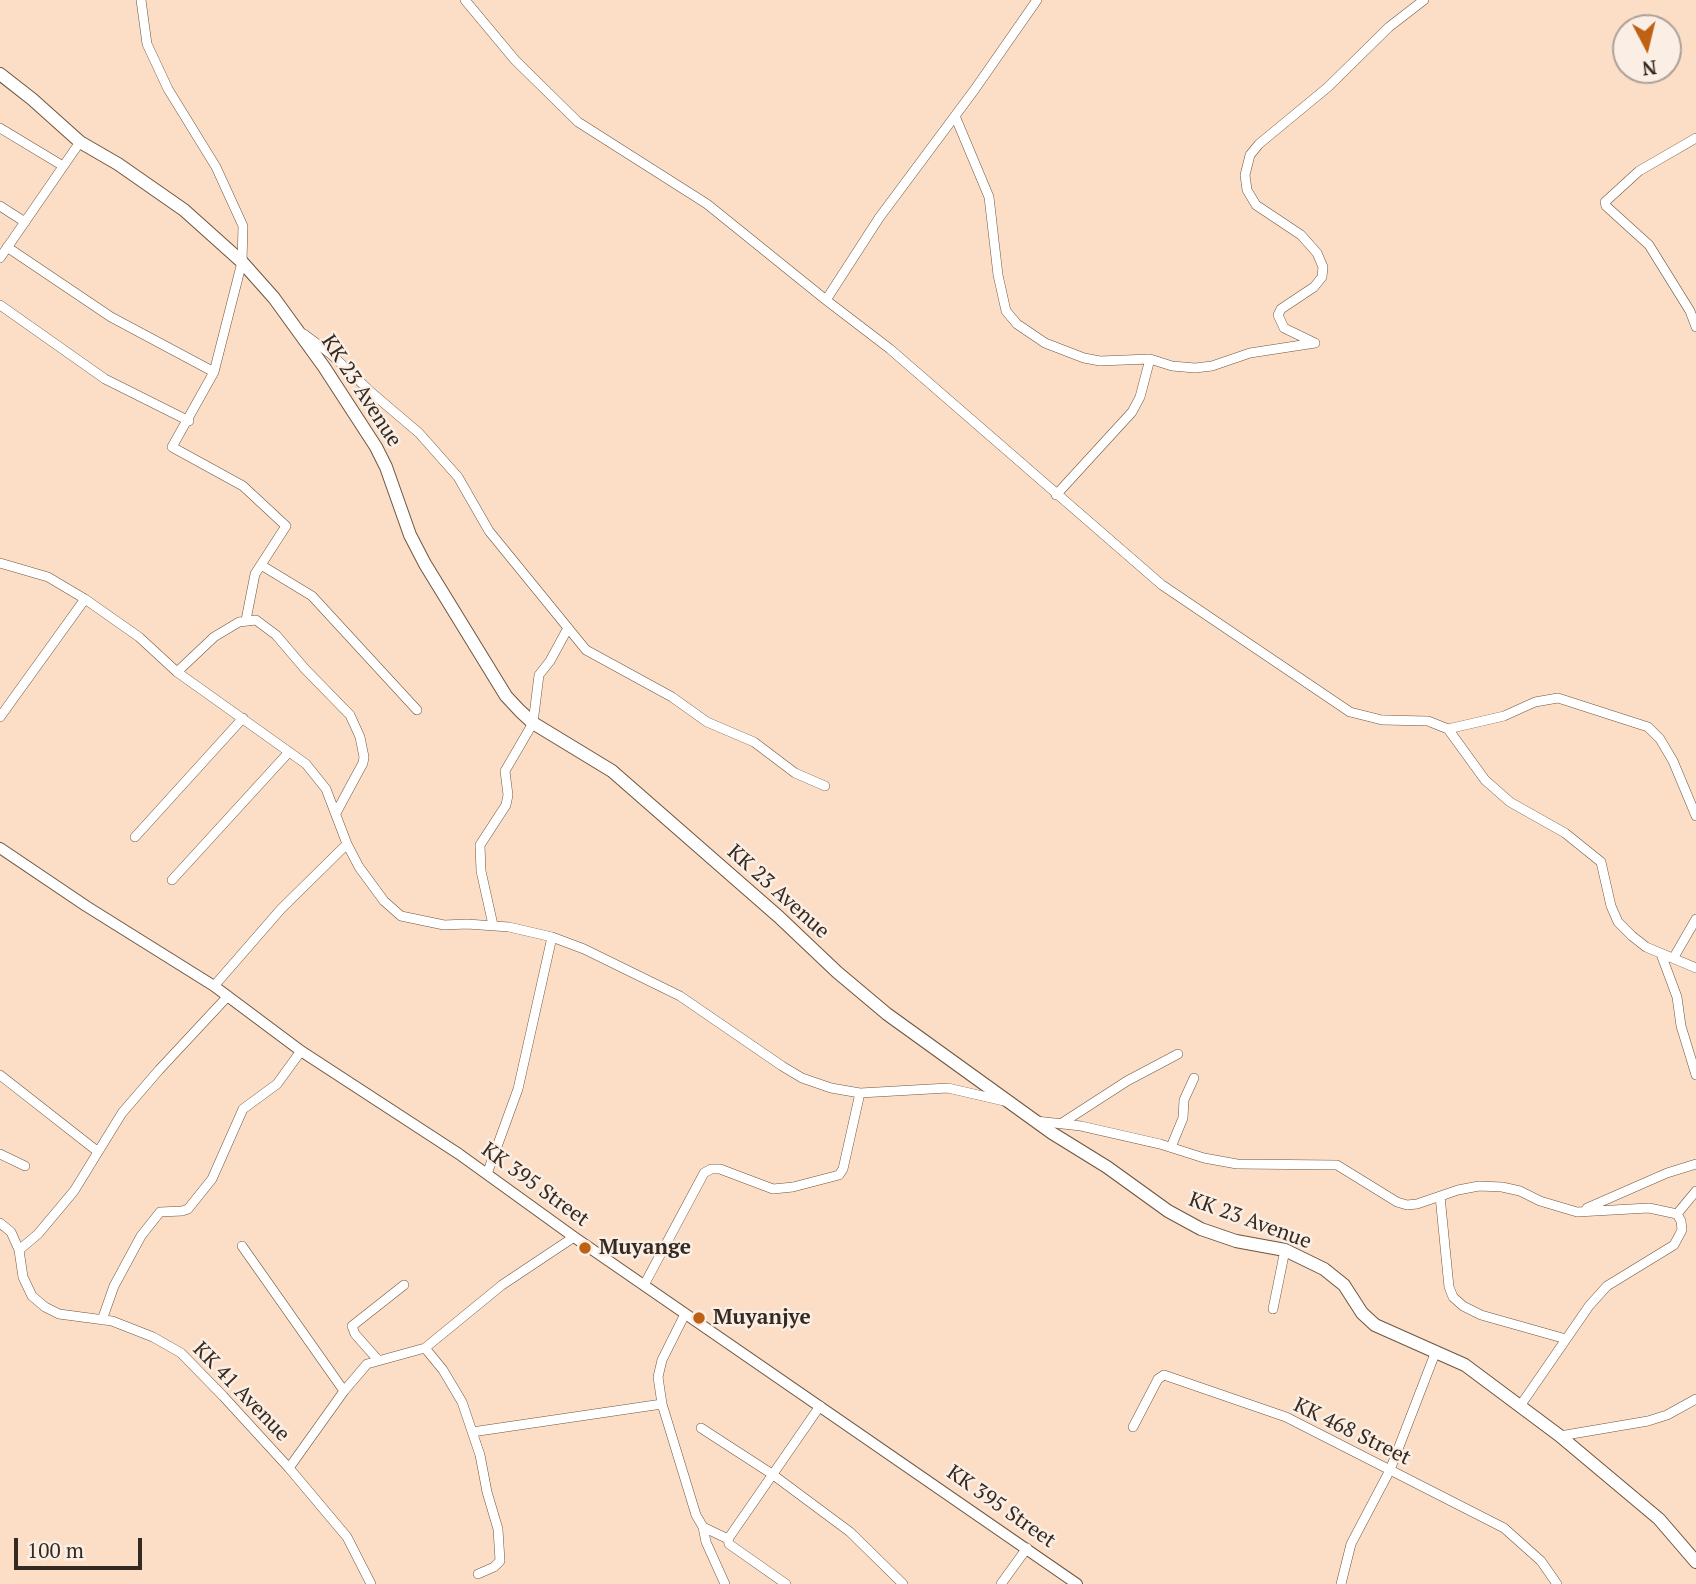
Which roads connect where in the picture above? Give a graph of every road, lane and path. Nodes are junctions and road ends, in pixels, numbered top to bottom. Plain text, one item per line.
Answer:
1 (141, 0) edge
2 (465, 0) edge
3 (1037, 0) edge
4 (1424, 0) edge
5 (0, 74) edge
6 (955, 116) junction
7 (0, 128) edge
8 (1696, 138) edge
9 (80, 142) junction
10 (63, 166) junction
11 (0, 206) edge
12 (25, 222) junction
13 (7, 247) junction
14 (0, 258) edge
15 (242, 262) junction
16 (826, 300) junction
17 (0, 305) edge
18 (1696, 327) edge
19 (296, 329) junction
20 (1150, 359) junction
21 (214, 372) junction
22 (189, 421) junction
23 (1056, 495) junction
24 (0, 563) edge
25 (261, 565) junction
26 (85, 599) junction
27 (246, 620) junction
28 (568, 628) junction
29 (177, 672) junction
30 (417, 710) dead end
31 (0, 716) edge
32 (243, 718) junction
33 (533, 723) junction
34 (1448, 729) junction
35 (289, 752) junction
36 (825, 786) dead end
37 (336, 813) junction
38 (1696, 816) edge
39 (135, 837) dead end
40 (347, 844) junction
41 (0, 848) edge
42 (173, 880) dead end
43 (1696, 919) edge
44 (492, 925) junction
45 (552, 937) junction
46 (1661, 954) junction
47 (1674, 957) junction
48 (1696, 968) edge
49 (214, 986) junction
50 (228, 996) junction
51 (301, 1051) junction
52 (1178, 1054) dead end
53 (0, 1074) edge
54 (1696, 1074) edge
55 (1194, 1078) dead end
56 (860, 1093) junction
57 (1009, 1102) junction
58 (1035, 1120) junction
59 (1062, 1123) junction
60 (1171, 1147) junction
61 (97, 1151) junction
62 (0, 1154) edge
63 (1696, 1164) edge
64 (25, 1166) dead end
65 (486, 1174) junction
66 (1696, 1191) edge
67 (1440, 1196) junction
68 (1577, 1212) junction
69 (1677, 1214) junction
70 (0, 1223) edge
71 (573, 1237) junction
72 (242, 1246) dead end
73 (19, 1250) junction
74 (1286, 1250) junction
75 (404, 1285) dead end
76 (644, 1285) junction
77 (1273, 1309) dead end
78 (685, 1314) junction
79 (102, 1320) junction
80 (1566, 1339) junction
81 (425, 1348) junction
82 (1436, 1350) junction
83 (378, 1360) junction
84 (344, 1391) junction
85 (1696, 1399) edge
86 (662, 1404) junction
87 (820, 1406) junction
88 (1520, 1406) junction
89 (1133, 1427) dead end
90 (701, 1429) dead end
91 (472, 1432) junction
92 (1560, 1436) junction
93 (289, 1468) junction
94 (1390, 1470) junction
95 (772, 1474) junction
96 (703, 1527) junction
97 (728, 1539) junction
98 (1027, 1548) junction
99 (1696, 1562) edge
100 (478, 1574) dead end
101 (371, 1584) edge
102 (725, 1584) edge
103 (786, 1584) edge
104 (903, 1584) edge
105 (1001, 1584) edge
106 (1077, 1584) edge
107 (1341, 1584) edge
108 (1557, 1584) edge

1 - 15 street
2 - 16 street
3 - 6 street
4 - 20 street
5 - 9 main road, KK 23 Avenue
6 - 16 street
6 - 20 street
7 - 10 street
8 - 18 street
9 - 10 street
9 - 15 main road, KK 23 Avenue
10 - 12 street
11 - 12 street
12 - 13 street
13 - 14 street
13 - 21 street
15 - 19 main road, KK 23 Avenue
15 - 21 street
16 - 23 street
17 - 22 street
19 - 28 street
19 - 33 main road, KK 23 Avenue
20 - 23 street
21 - 22 street
22 - 25 street
23 - 34 street
24 - 26 street
25 - 27 street
25 - 30 street
26 - 29 street
26 - 31 street
27 - 29 street
27 - 37 street
28 - 33 street
28 - 36 street
29 - 32 street
32 - 35 street
32 - 39 street
33 - 44 street
33 - 57 main road, KK 23 Avenue
34 - 38 street
34 - 46 street
35 - 37 street
35 - 42 street
37 - 40 street
40 - 44 street
40 - 49 street
41 - 49 street, KK 395 Street
43 - 47 street
44 - 45 street
45 - 56 street
45 - 65 street
46 - 47 street
46 - 54 street
47 - 48 street
49 - 50 street, KK 395 Street
50 - 51 street, KK 395 Street
50 - 61 street
51 - 65 street, KK 395 Street
51 - 79 street
52 - 59 street
53 - 61 street
55 - 60 street
56 - 57 street
56 - 76 street
57 - 58 main road, KK 23 Avenue
58 - 59 street
58 - 74 main road, KK 23 Avenue
59 - 60 street
60 - 67 street
61 - 73 street
62 - 64 street
63 - 68 street
65 - 71 street, KK 395 Street
66 - 69 street
67 - 68 street
67 - 80 street
68 - 69 street
69 - 80 street
70 - 73 street, KK 41 Avenue
71 - 76 street, KK 395 Street
71 - 81 street
72 - 84 street
73 - 79 street, KK 41 Avenue
74 - 77 street
74 - 82 main road, KK 23 Avenue
75 - 83 street
76 - 78 street, KK 395 Street
78 - 86 street
78 - 87 street, KK 395 Street
79 - 93 street, KK 41 Avenue
80 - 88 street
81 - 83 street
81 - 91 street
82 - 88 main road, KK 23 Avenue
82 - 94 street
83 - 84 street
84 - 93 street
85 - 92 street
86 - 91 street
86 - 96 street
87 - 95 street
87 - 98 street, KK 395 Street
88 - 92 main road, KK 23 Avenue
89 - 94 street, KK 468 Street
90 - 95 street
91 - 100 street
92 - 99 main road, KK 23 Avenue
93 - 101 street, KK 41 Avenue
94 - 107 street
94 - 108 street, KK 468 Street
95 - 97 street
95 - 104 street
96 - 97 street
96 - 102 street
97 - 103 street
98 - 105 street
98 - 106 street, KK 395 Street

